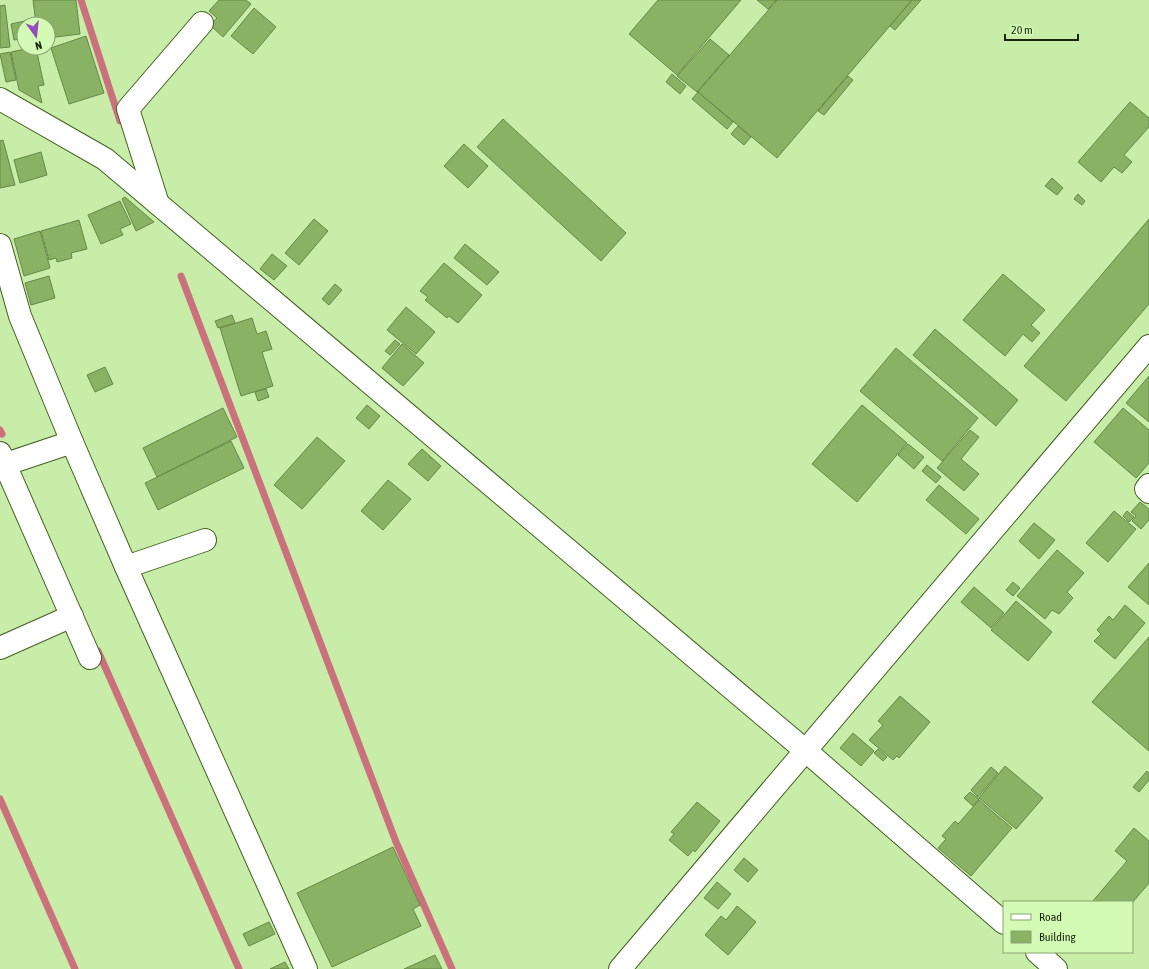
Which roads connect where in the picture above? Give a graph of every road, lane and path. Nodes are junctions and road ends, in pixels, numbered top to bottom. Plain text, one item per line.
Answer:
1 (202, 23) dead end
2 (0, 99) edge
3 (158, 204) junction
4 (0, 245) edge
5 (1149, 346) edge
6 (72, 442) junction
7 (2, 461) edge
8 (1149, 485) edge
9 (1149, 492) edge
10 (205, 540) dead end
11 (126, 567) junction
12 (72, 616) junction
13 (0, 648) edge
14 (90, 658) dead end
15 (806, 751) junction
16 (1003, 922) edge
17 (1038, 953) edge
18 (306, 969) edge
19 (620, 969) edge
20 (1056, 969) edge

1 - 3 street
2 - 3 street
3 - 15 street
4 - 6 street
5 - 15 street
6 - 7 street
6 - 11 street
7 - 12 street
8 - 9 street
10 - 11 street
11 - 18 street
12 - 13 street
12 - 14 street
15 - 16 street
15 - 19 street
17 - 20 street

